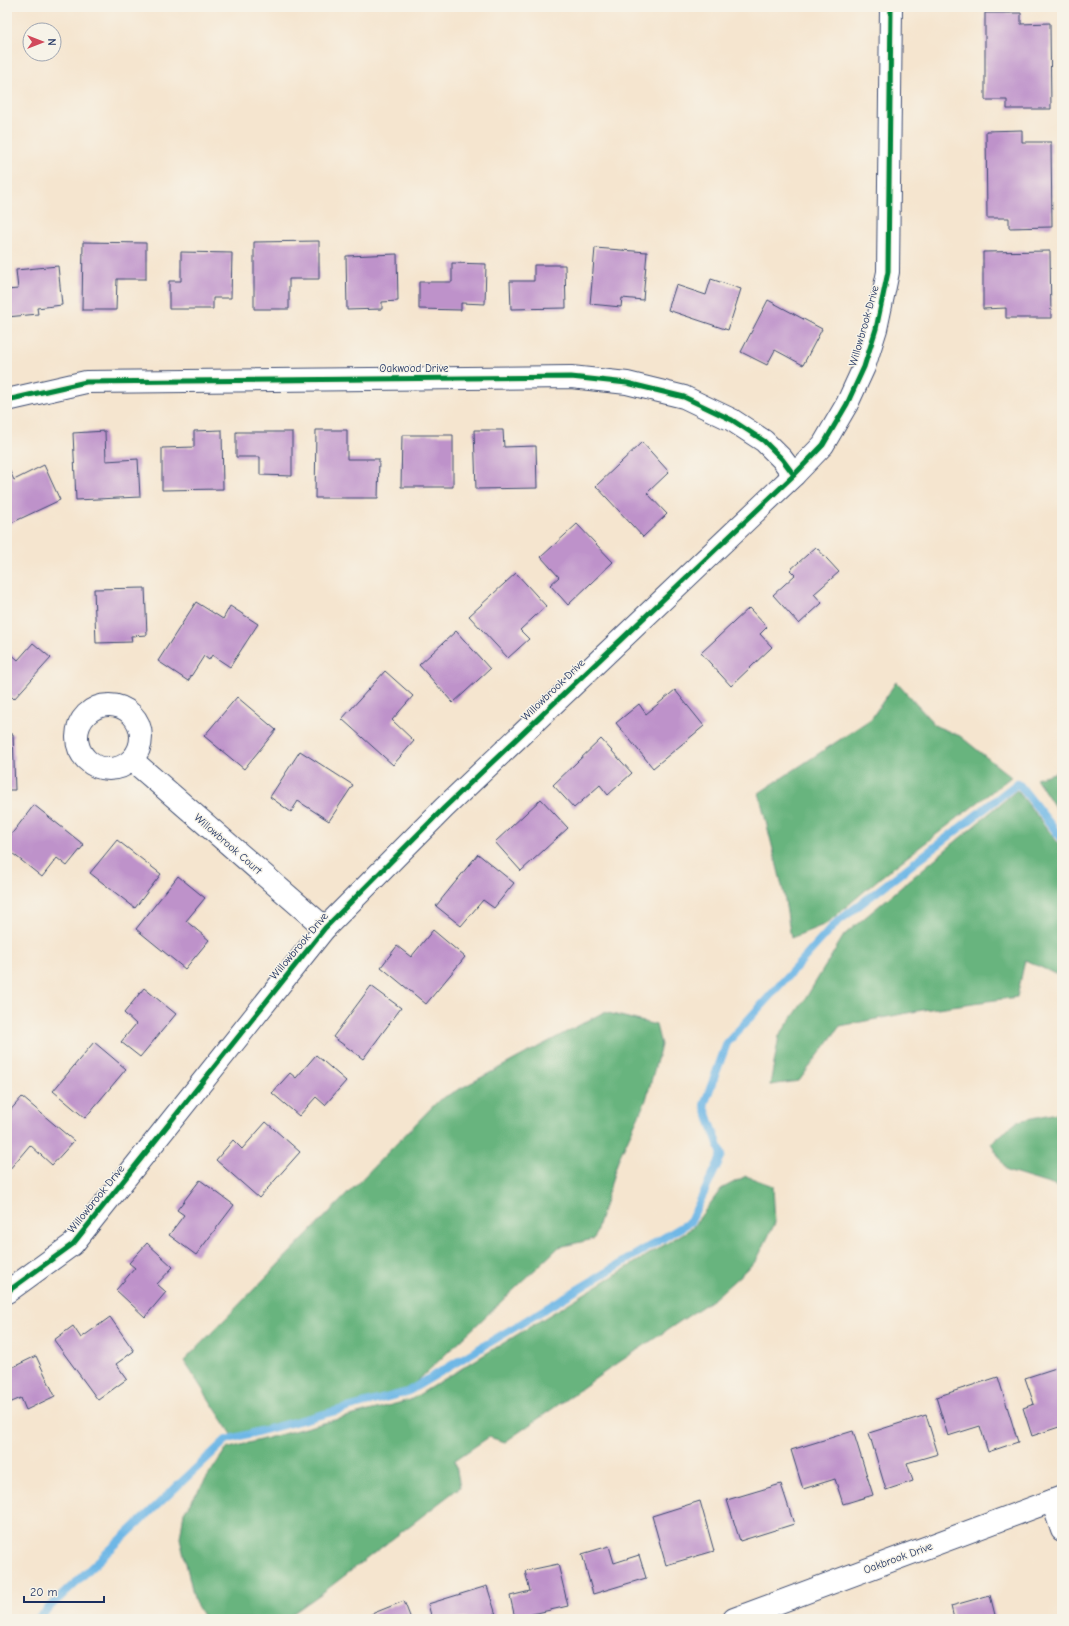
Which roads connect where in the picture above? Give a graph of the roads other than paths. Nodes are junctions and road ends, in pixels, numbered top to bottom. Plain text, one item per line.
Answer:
1 (891, 7) edge
2 (7, 400) edge
3 (794, 475) junction
4 (132, 760) dead end
5 (325, 928) junction
6 (7, 1292) edge
7 (1057, 1499) edge
8 (1062, 1530) edge
9 (734, 1619) edge

1 - 3 street, Willowbrook Drive
2 - 3 street, Oakwood Drive
3 - 5 street, Willowbrook Drive
4 - 5 street, Willowbrook Court
5 - 6 street, Willowbrook Drive
7 - 8 street
7 - 9 street, Oakbrook Drive

